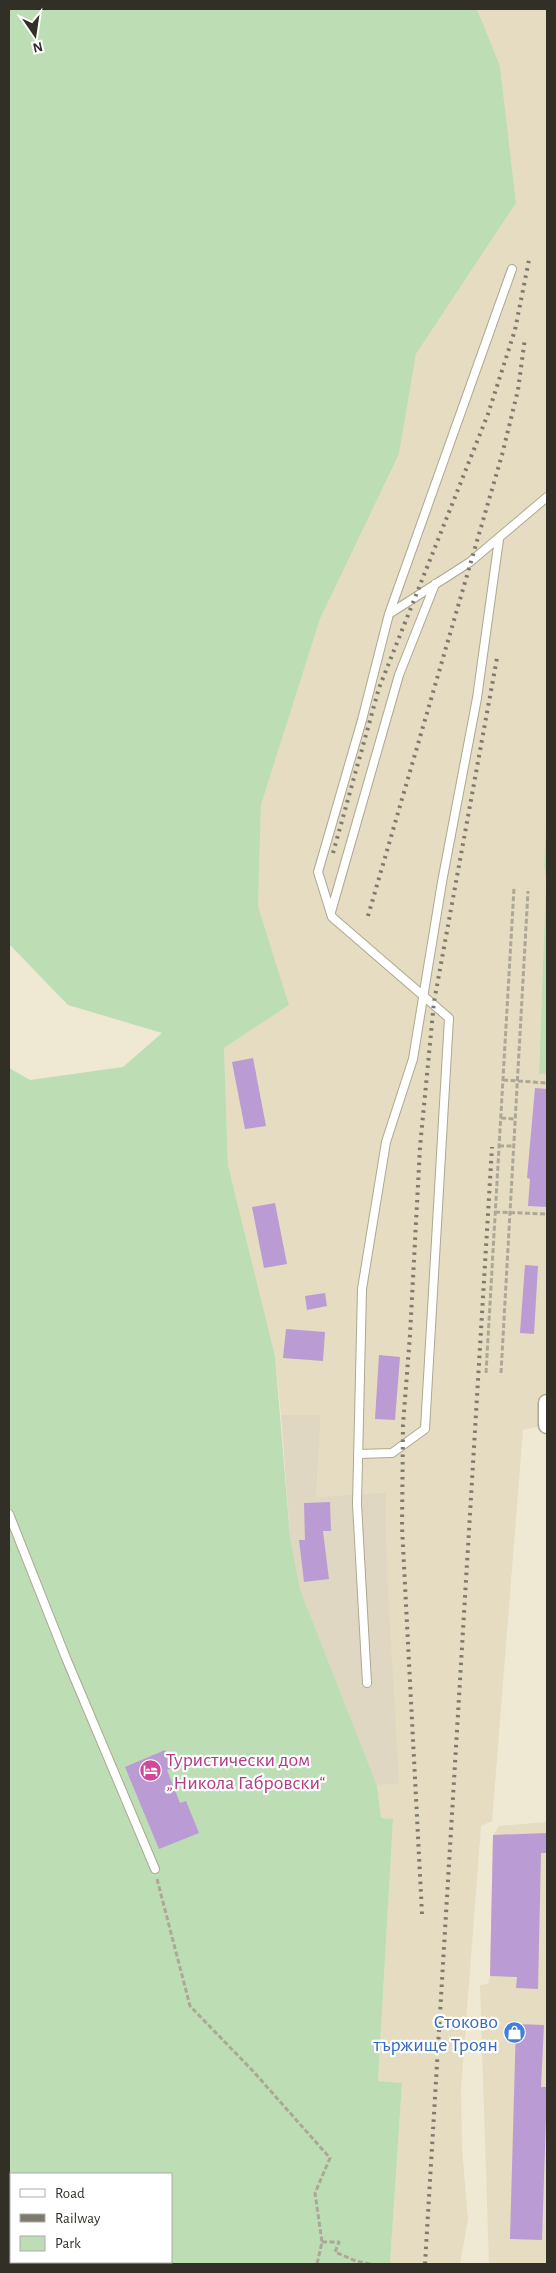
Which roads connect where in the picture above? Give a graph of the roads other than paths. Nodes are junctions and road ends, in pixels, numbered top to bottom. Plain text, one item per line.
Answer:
1 (512, 269) dead end
2 (547, 497) edge
3 (499, 539) junction
4 (435, 584) junction
5 (389, 614) junction
6 (331, 912) junction
7 (423, 996) junction
8 (547, 1403) edge
9 (547, 1424) edge
10 (358, 1454) junction
11 (9, 1514) edge
12 (367, 1683) dead end
13 (156, 1869) road end

1 - 5 lane
2 - 3 lane
3 - 4 lane
3 - 7 lane
4 - 5 lane
4 - 6 lane
5 - 6 lane
6 - 7 lane
7 - 10 lane
7 - 10 lane
8 - 9 street
10 - 12 lane
11 - 13 lane

